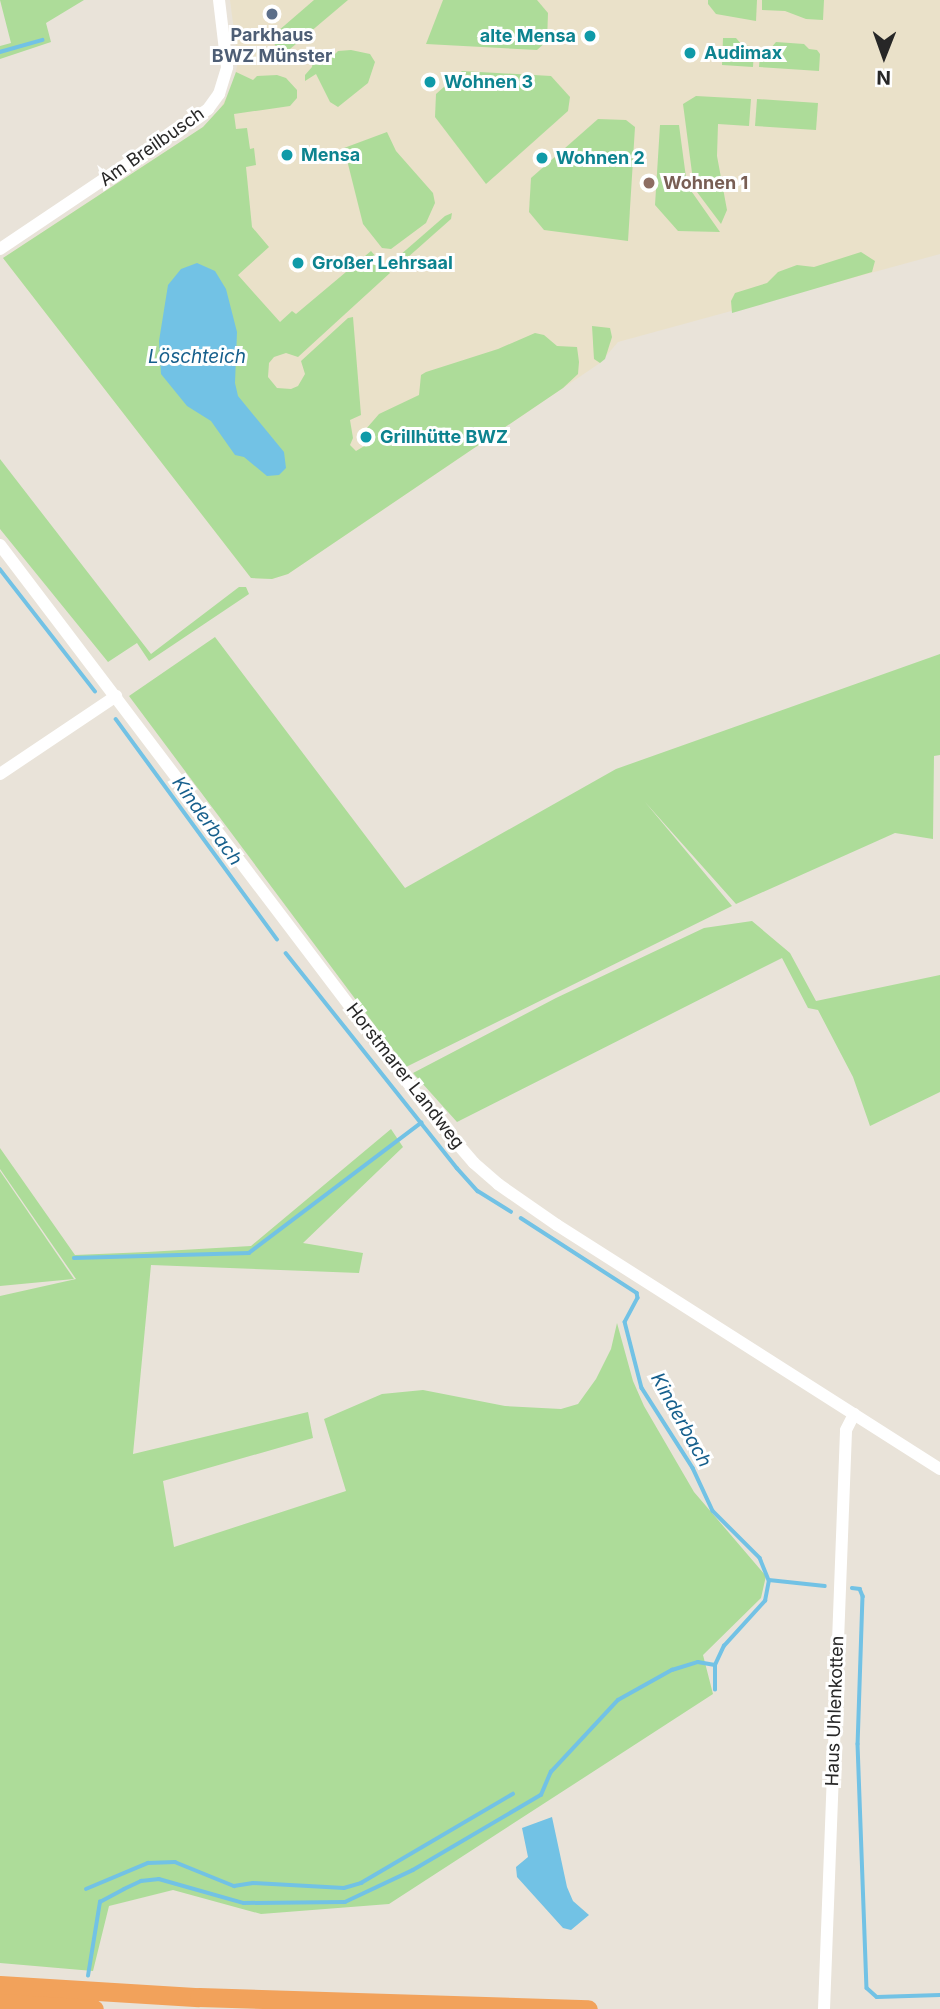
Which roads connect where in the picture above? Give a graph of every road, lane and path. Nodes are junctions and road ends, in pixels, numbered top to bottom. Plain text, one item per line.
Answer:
1 (219, 0) edge
2 (0, 249) edge
3 (0, 545) edge
4 (116, 696) junction
5 (0, 774) edge
6 (854, 1414) junction
7 (940, 1469) edge
8 (0, 1985) edge
9 (0, 2003) edge
10 (94, 2009) edge
11 (588, 2009) edge
12 (824, 2009) edge

1 - 2 street, Am Breilbusch
3 - 4 street, Horstmarer Landweg
4 - 5 street
4 - 6 street, Horstmarer Landweg
6 - 7 street, Horstmarer Landweg
6 - 12 street, Haus Uhlenkotten
8 - 11 highway
9 - 10 highway

